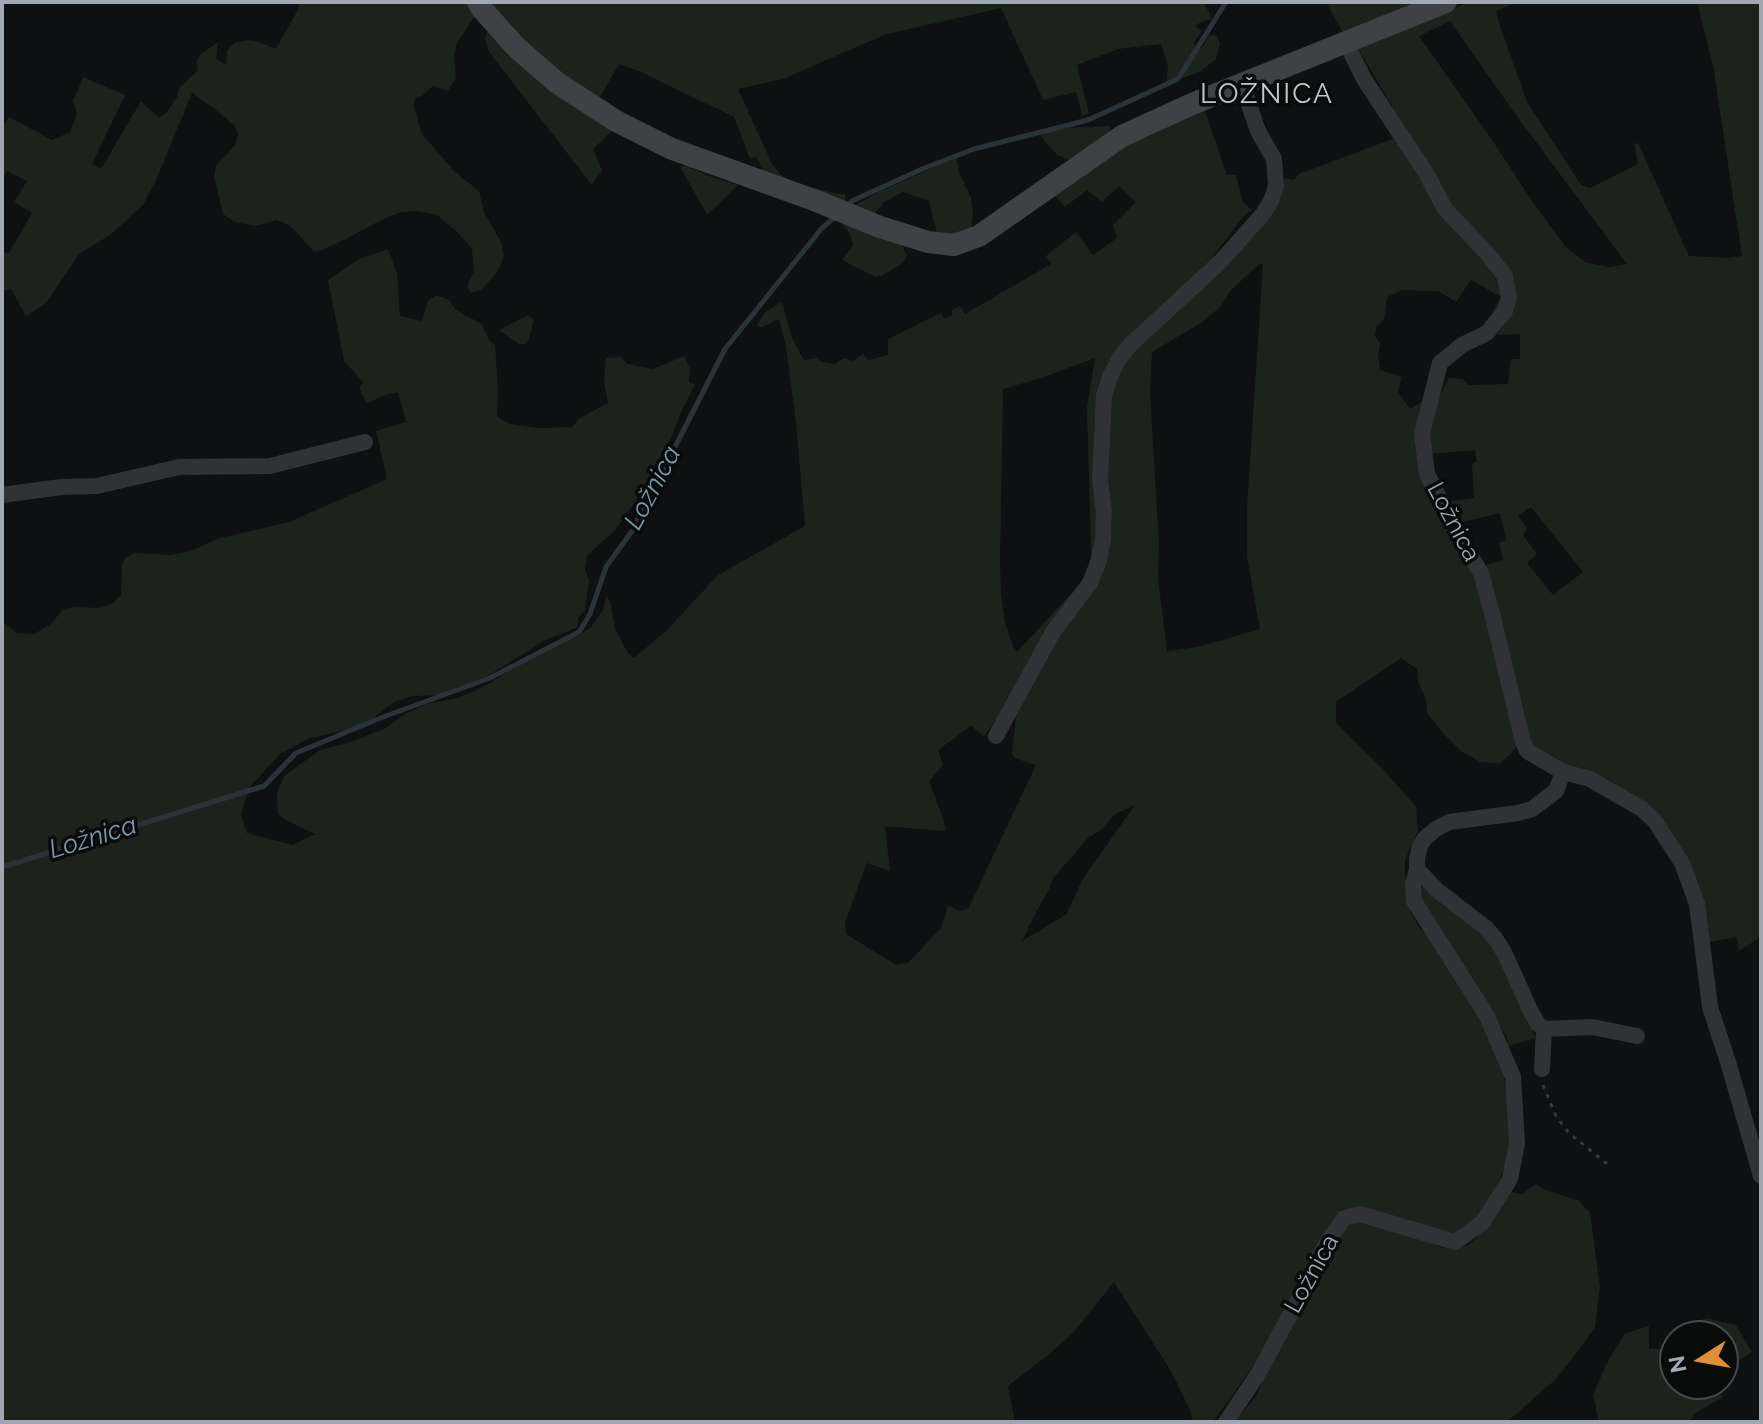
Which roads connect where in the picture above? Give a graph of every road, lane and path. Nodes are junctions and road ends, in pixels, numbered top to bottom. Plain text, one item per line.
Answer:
1 (478, 2) edge
2 (1446, 2) edge
3 (1346, 43) junction
4 (1242, 84) junction
5 (365, 442) dead end
6 (2, 495) edge
7 (996, 736) dead end
8 (1563, 772) junction
9 (1417, 869) junction
10 (1544, 1029) junction
11 (1637, 1036) dead end
12 (1542, 1069) joint
13 (1607, 1164) dead end
14 (1761, 1176) edge
15 (1226, 1422) edge

1 - 4 street
2 - 3 street
3 - 4 street
3 - 8 street, Ložnica
4 - 7 street
5 - 6 street
8 - 9 street, Ložnica
8 - 14 street, Ložnica
9 - 10 street
9 - 15 street, Ložnica
10 - 11 street
10 - 12 street
12 - 13 path

